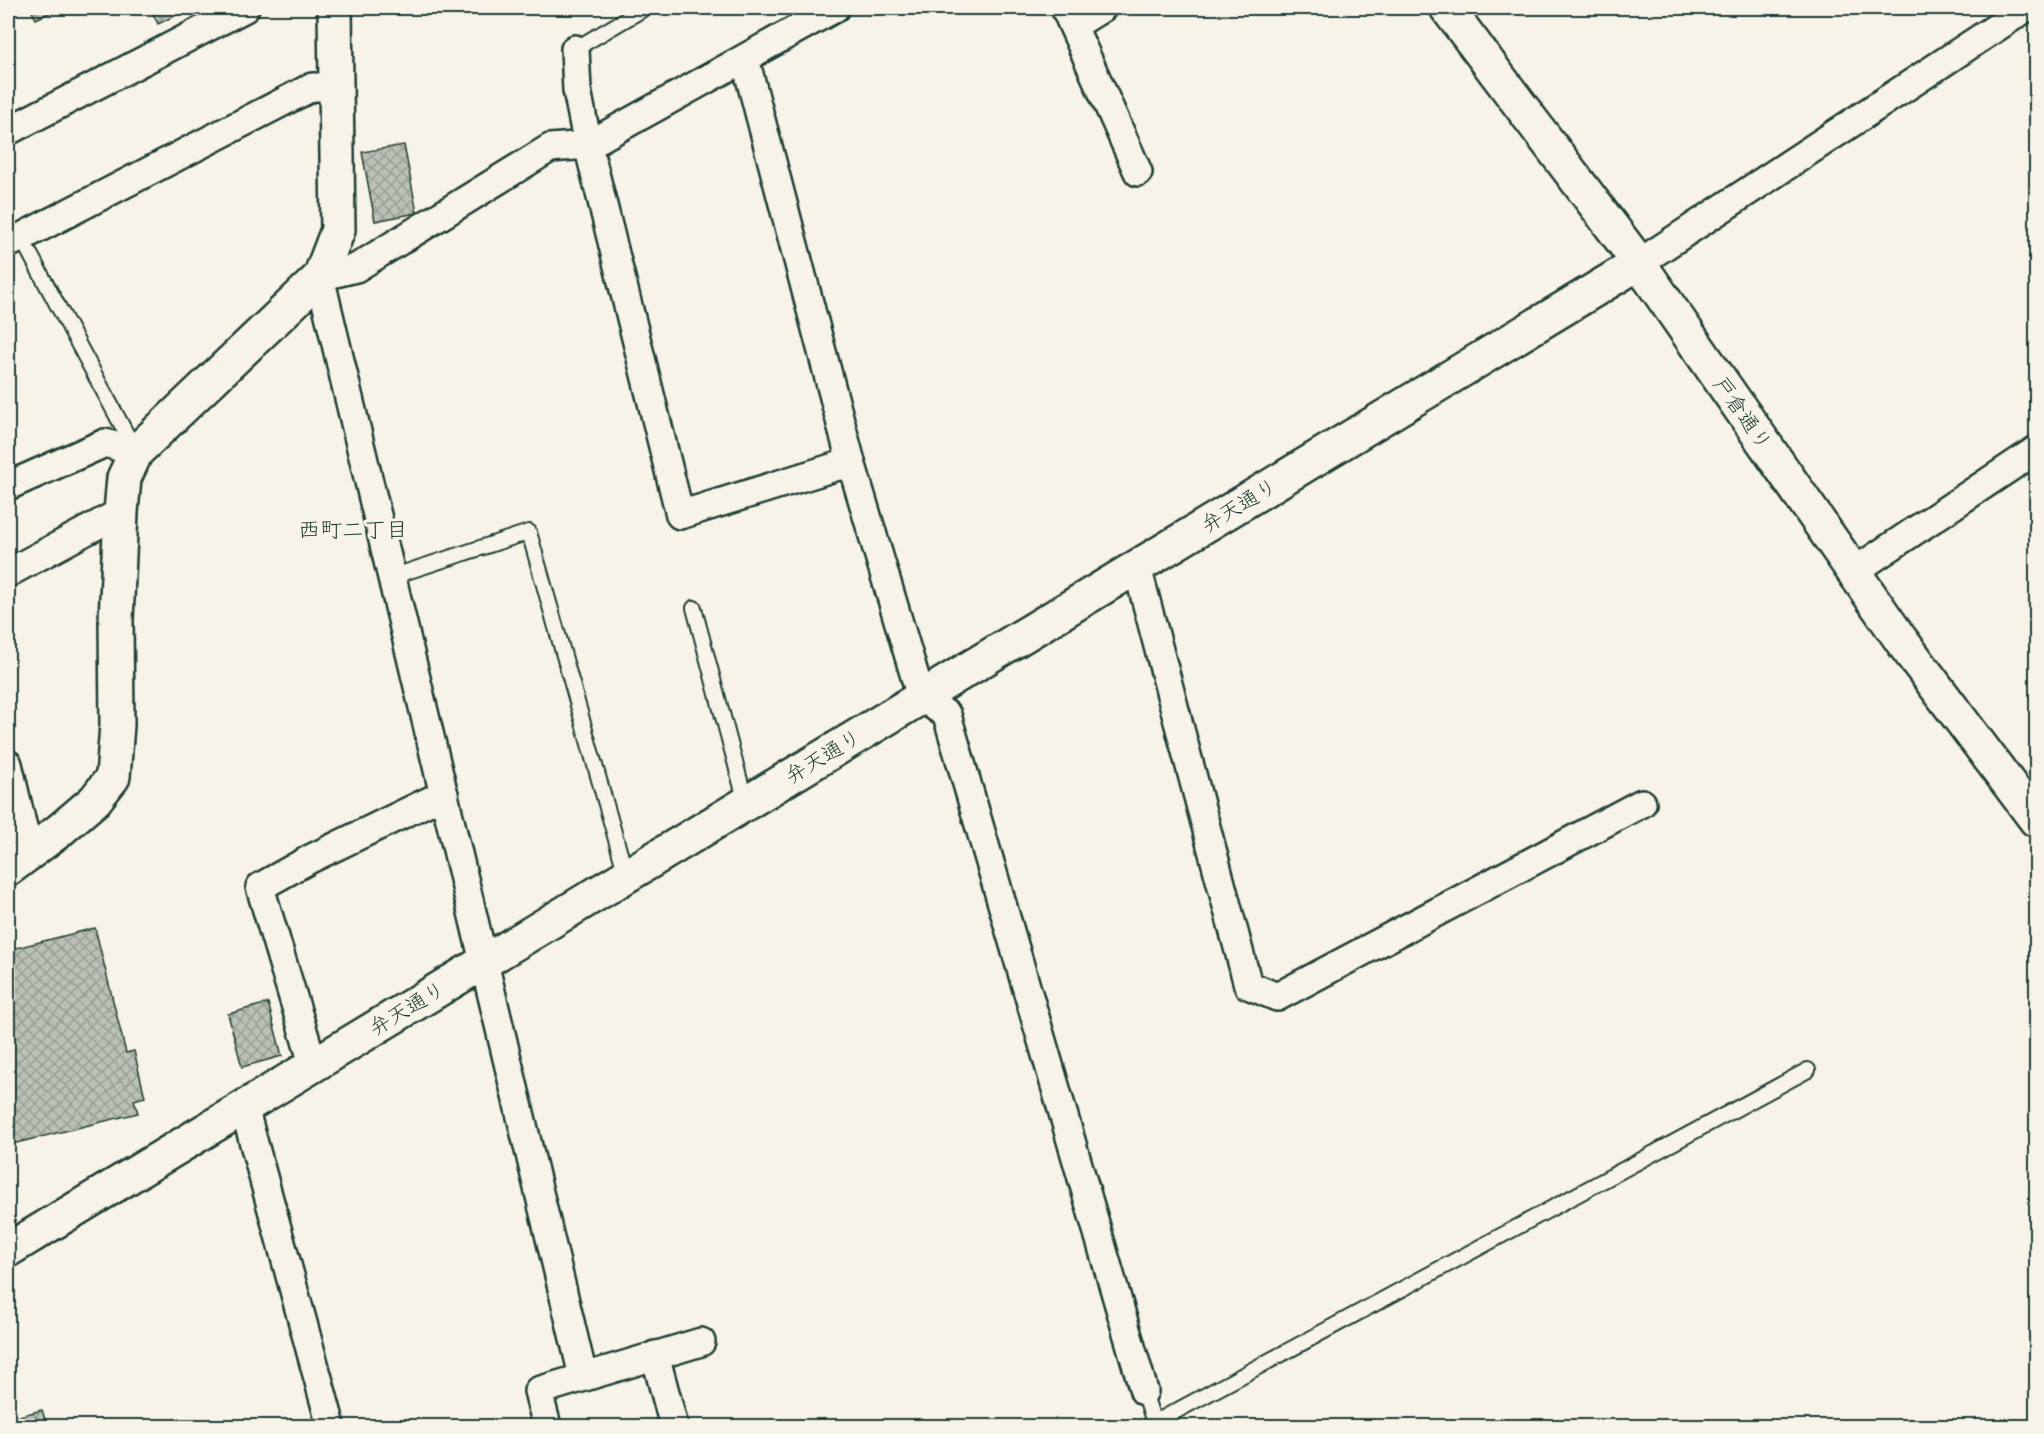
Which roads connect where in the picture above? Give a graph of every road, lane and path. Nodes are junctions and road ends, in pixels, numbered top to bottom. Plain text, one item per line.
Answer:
1 (245, 8) edge
2 (335, 8) edge
3 (645, 8) edge
4 (835, 8) edge
5 (1102, 8) edge
6 (1447, 8) edge
7 (2023, 8) edge
8 (1069, 17) edge
9 (575, 49) joint
10 (745, 59) junction
11 (335, 87) junction
12 (8, 131) edge
13 (588, 145) junction
14 (1138, 172) dead end
15 (14, 241) edge
16 (1639, 263) junction
17 (320, 277) junction
18 (2037, 450) edge
19 (136, 452) junction
20 (851, 462) junction
21 (8, 486) edge
22 (121, 512) junction
23 (1137, 567) junction
24 (1854, 572) junction
25 (8, 573) edge
26 (391, 577) junction
27 (694, 608) dead end
28 (921, 697) junction
29 (8, 764) edge
30 (444, 794) junction
31 (746, 803) junction
32 (1642, 803) dead end
33 (2037, 820) edge
34 (18, 861) edge
35 (626, 875) junction
36 (484, 962) junction
37 (313, 1064) junction
38 (1808, 1070) dead end
39 (244, 1107) junction
40 (8, 1250) edge
41 (701, 1342) dead end
42 (655, 1355) junction
43 (583, 1376) junction
44 (1144, 1392) joint
45 (331, 1426) edge
46 (547, 1426) edge
47 (674, 1426) edge

1 - 12 street
2 - 11 street
3 - 9 lane
4 - 10 street
5 - 8 street
6 - 16 street, 戸倉通り
7 - 16 street
8 - 14 street
9 - 13 street
10 - 13 street
10 - 20 street
11 - 15 street
11 - 17 street
13 - 17 street
13 - 20 street
15 - 19 lane
16 - 23 street, 弁天通り
16 - 24 street, 戸倉通り
17 - 19 street
17 - 26 street
18 - 24 street
19 - 21 street
19 - 22 street
20 - 28 street
22 - 25 street
22 - 34 street
23 - 28 street, 弁天通り
23 - 32 street
24 - 33 street, 戸倉通り
26 - 30 street
26 - 35 lane
27 - 31 lane
28 - 31 street, 弁天通り
28 - 44 street
29 - 34 street
30 - 36 street
30 - 37 street
31 - 35 street, 弁天通り
35 - 36 street, 弁天通り
36 - 37 street, 弁天通り
36 - 43 street
37 - 39 street, 弁天通り
38 - 44 lane
39 - 40 street, 弁天通り
39 - 45 street
41 - 42 street
42 - 43 street
42 - 47 street
43 - 46 street

